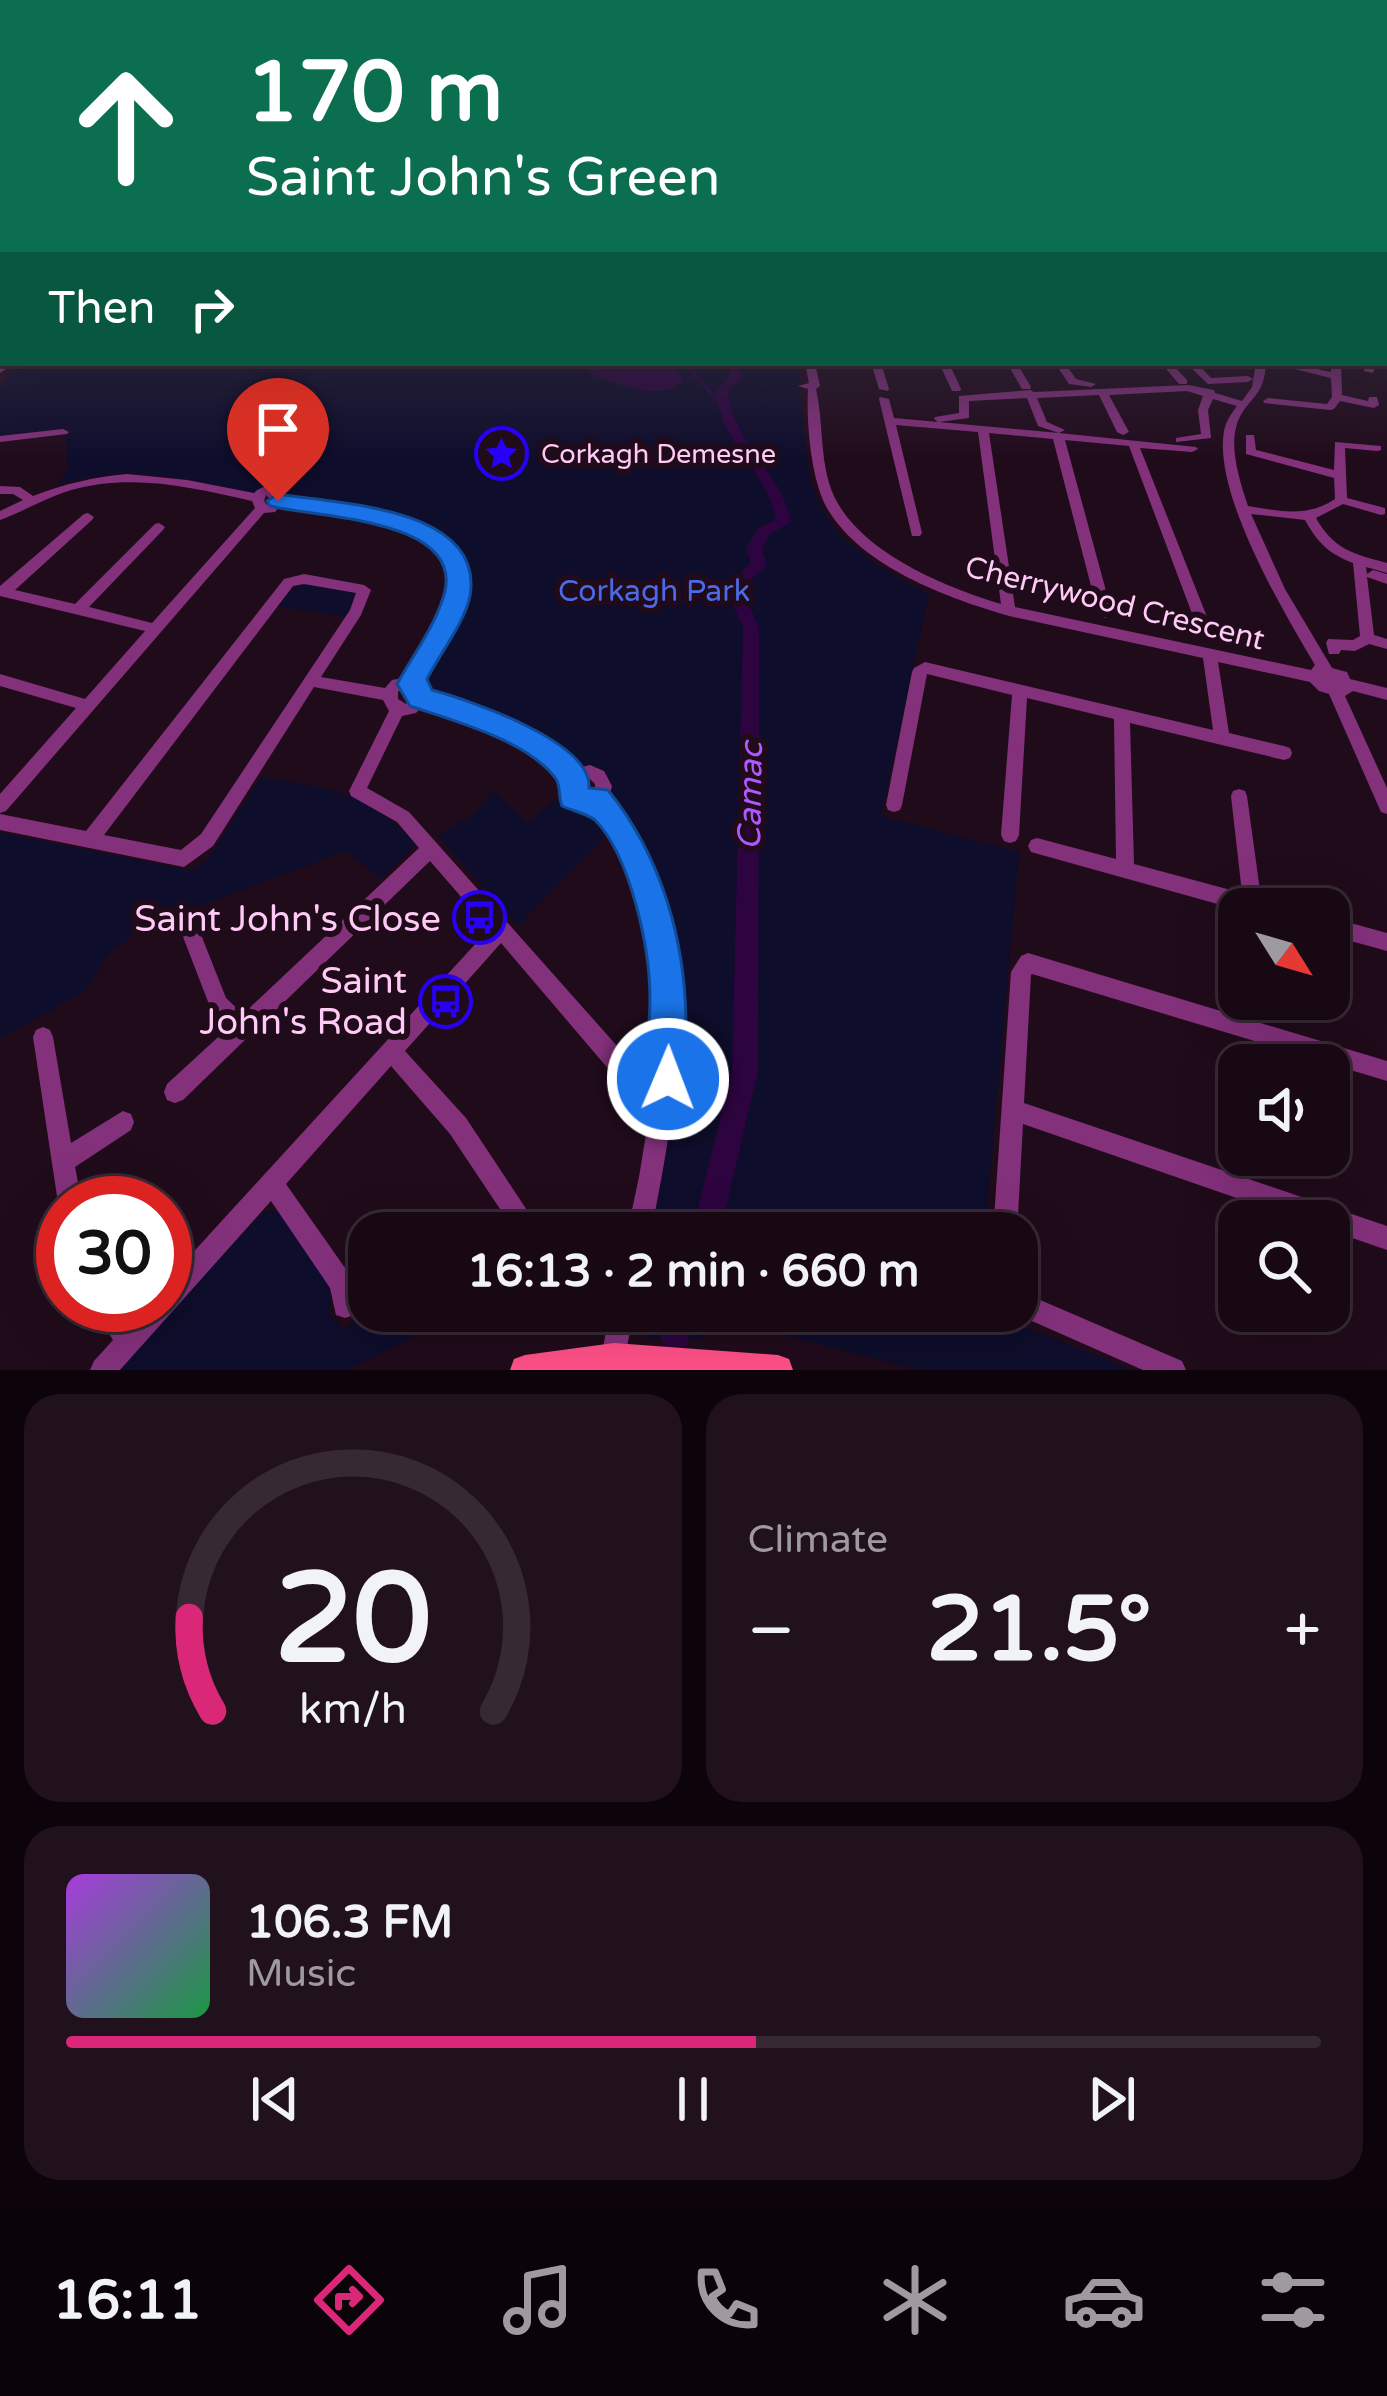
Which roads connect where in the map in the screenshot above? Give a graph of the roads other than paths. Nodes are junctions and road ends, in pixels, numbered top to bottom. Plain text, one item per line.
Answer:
1 (811, 366) edge
2 (877, 366) edge
3 (945, 366) edge
4 (1014, 366) edge
5 (1063, 366) edge
6 (1169, 366) edge
7 (1193, 366) edge
8 (1261, 366) edge
9 (1305, 366) edge
10 (1336, 370) edge
11 (1248, 379) dead end
12 (1183, 382) junction
13 (1209, 386) junction
14 (956, 389) dead end
15 (1028, 390) junction
16 (1102, 391) junction
17 (1337, 398) junction
18 (1373, 399) dead end
19 (1268, 401) dead end
20 (1245, 405) junction
21 (939, 418) dead end
22 (891, 421) junction
23 (983, 429) junction
24 (1098, 430) dead end
25 (63, 432) dead end
26 (1063, 434) junction
27 (1129, 436) junction
28 (1250, 437) dead end
29 (0, 439) edge
30 (1174, 440) dead end
31 (1192, 449) dead end
32 (1381, 451) edge
33 (1338, 475) junction
34 (0, 490) edge
35 (35, 497) junction
36 (1341, 500) junction
37 (265, 502) junction
38 (1382, 508) edge
39 (1244, 509) junction
40 (0, 516) edge
41 (88, 517) dead end
42 (1311, 519) junction
43 (159, 527) dead end
44 (916, 533) dead end
45 (1359, 560) junction
46 (1382, 574) edge
47 (2, 591) edge
48 (78, 610) junction
49 (1009, 610) junction
50 (1105, 613) dead end
51 (153, 628) junction
52 (1206, 632) dead end
53 (1367, 638) junction
54 (1387, 644) edge
55 (1334, 650) dead end
56 (1210, 655) junction
57 (1320, 673) junction
58 (0, 680) edge
59 (311, 681) junction
60 (1342, 688) junction
61 (1020, 690) junction
62 (415, 691) junction
63 (1387, 694) edge
64 (393, 702) junction
65 (85, 705) junction
66 (1122, 713) junction
67 (1222, 737) junction
68 (1284, 753) dead end
69 (1239, 796) dead end
70 (0, 806) edge
71 (894, 806) dead end
72 (1387, 807) edge
73 (0, 822) edge
74 (1010, 835) dead end
75 (90, 839) junction
76 (1037, 846) dead end
77 (430, 848) junction
78 (1125, 871) junction
79 (1257, 888) edge
80 (1218, 896) edge
81 (188, 928) dead end
82 (501, 929) junction
83 (1350, 932) edge
84 (1387, 942) edge
85 (242, 1027) junction
86 (43, 1037) dead end
87 (391, 1051) junction
88 (1387, 1071) edge
89 (642, 1090) dead end
90 (175, 1092) dead end
91 (1012, 1110) junction
92 (123, 1122) dead end
93 (64, 1162) junction
94 (66, 1176) edge
95 (271, 1181) junction
96 (516, 1212) edge
97 (643, 1212) edge
98 (1006, 1212) edge
99 (1387, 1238) edge
100 (192, 1271) edge
101 (345, 1306) dead end
102 (1038, 1311) edge
103 (122, 1332) edge
104 (136, 1332) edge
105 (618, 1332) edge
106 (128, 1341) junction
107 (614, 1358) junction
108 (103, 1370) edge
109 (525, 1370) edge
110 (778, 1370) edge
111 (1172, 1370) edge

1 - 49 street, Cherrywood Crescent
2 - 22 street
3 - 14 street
4 - 15 street
5 - 12 street
6 - 12 street
7 - 13 street
8 - 20 street
9 - 10 street
10 - 17 street
11 - 13 street
12 - 13 street
13 - 16 street
13 - 20 street
13 - 30 street
15 - 16 street
15 - 21 street
15 - 26 street
16 - 27 street
17 - 18 street
17 - 19 street
20 - 39 street
22 - 23 street
22 - 44 street
23 - 26 street
23 - 49 street
24 - 27 street
25 - 29 street
26 - 27 street
26 - 50 street
27 - 31 street
27 - 52 street
28 - 33 street
32 - 33 street
33 - 36 street
34 - 35 street
35 - 37 street
35 - 40 street
36 - 38 street
36 - 42 street
37 - 51 street
37 - 62 street
39 - 42 street
39 - 57 street
41 - 47 street
42 - 45 street
43 - 48 street
45 - 46 street
45 - 53 street
47 - 48 street
48 - 51 street
49 - 56 street, Cherrywood Crescent
51 - 65 street
53 - 54 street
53 - 55 street
56 - 57 street, Cherrywood Crescent
56 - 67 street
57 - 60 street
58 - 65 street
59 - 64 street
59 - 75 street
59 - 75 street
60 - 63 street
60 - 72 street
61 - 66 street
61 - 71 street
61 - 74 street
62 - 64 street
62 - 97 street
64 - 77 street
65 - 70 street
66 - 67 street
66 - 78 street
67 - 68 street
69 - 79 street
73 - 75 street
76 - 78 street
77 - 82 street
77 - 85 street
78 - 80 street
81 - 85 street
82 - 87 street
82 - 89 street
83 - 84 street
85 - 90 street
86 - 93 street
87 - 95 street
87 - 96 street
88 - 91 street
91 - 98 street
91 - 99 street
92 - 93 street
93 - 94 street
95 - 100 street
95 - 101 street
102 - 111 street
103 - 106 street
104 - 106 street
105 - 107 street
106 - 108 street
107 - 109 main road
107 - 110 main road

